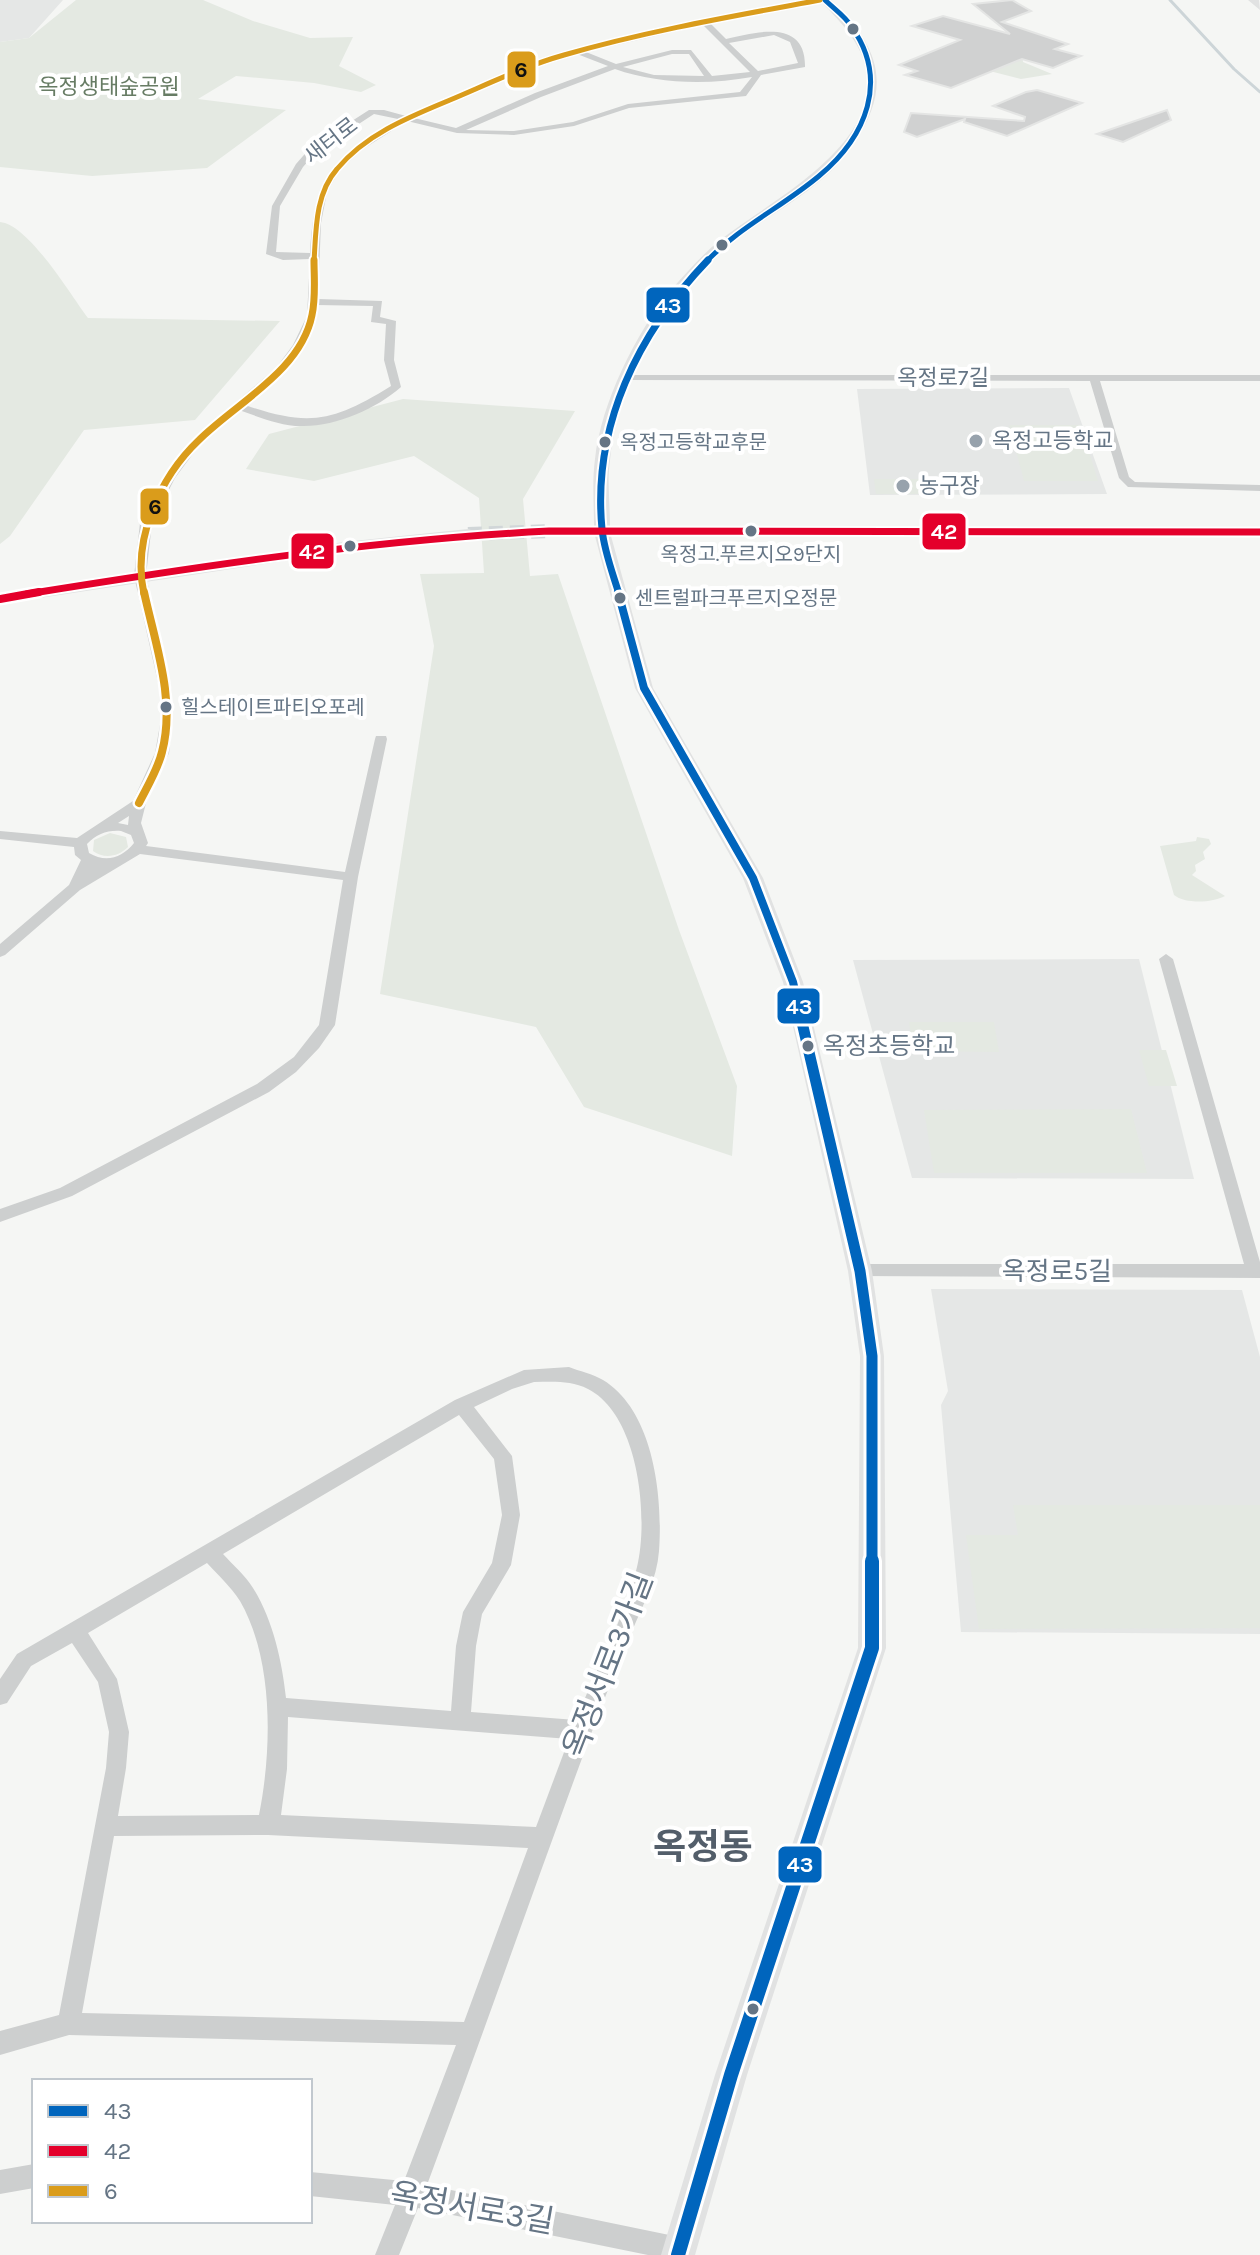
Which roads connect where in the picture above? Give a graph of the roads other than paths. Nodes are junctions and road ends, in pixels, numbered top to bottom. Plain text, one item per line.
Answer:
1 (822, 0) edge
2 (1253, 0) edge
3 (1260, 7) edge
4 (705, 22) junction
5 (726, 41) junction
6 (578, 52) junction
7 (620, 67) junction
8 (757, 75) junction
9 (652, 77) junction
10 (710, 78) junction
11 (656, 103) junction
12 (405, 118) junction
13 (456, 131) junction
14 (316, 256) junction
15 (314, 302) junction
16 (626, 378) junction
17 (1260, 378) edge
18 (1094, 379) junction
19 (237, 406) junction
20 (1260, 488) edge
21 (549, 531) tunnel mouth
22 (602, 531) junction
23 (1260, 532) edge
24 (468, 534) tunnel mouth
25 (140, 576) junction
26 (0, 599) edge
27 (381, 739) dead end
28 (139, 803) junction
29 (101, 828) junction
30 (135, 832) junction
31 (0, 835) edge
32 (80, 843) junction
33 (138, 849) junction
34 (88, 860) junction
35 (116, 862) junction
36 (351, 877) junction
37 (75, 887) junction
38 (0, 952) edge
39 (1166, 959) dead end
40 (0, 1216) edge
41 (860, 1271) junction
42 (1257, 1271) edge
43 (461, 1405) junction
44 (211, 1553) junction
45 (75, 1631) junction
46 (0, 1696) edge
47 (277, 1707) junction
48 (460, 1721) junction
49 (582, 1730) junction
50 (268, 1825) junction
51 (105, 1826) junction
52 (544, 1838) junction
53 (69, 2024) junction
54 (473, 2034) junction
55 (0, 2043) edge
56 (32, 2176) edge
57 (0, 2182) edge
58 (312, 2184) edge
59 (411, 2194) junction
60 (678, 2252) edge
61 (387, 2255) edge

1 - 4 street, 새터로
1 - 16 street
2 - 3 street
4 - 5 street
4 - 6 street, 새터로
5 - 8 street
5 - 8 street, 새터로
6 - 7 street
6 - 12 street, 새터로
7 - 9 street
7 - 10 street
7 - 13 street
8 - 10 street, 새터로
8 - 11 street, 새터로
9 - 10 street, 새터로
9 - 11 street
11 - 13 street, 새터로
12 - 13 street, 새터로
12 - 14 street, 새터로
12 - 14 street, 새터로
14 - 15 street, 새터로
15 - 19 street, 새터로
15 - 19 street
16 - 18 street, 옥정로7길
16 - 22 street
17 - 18 street, 옥정로7길
18 - 20 street
19 - 25 street, 새터로
21 - 22 street
22 - 23 street
22 - 41 street
24 - 25 street
25 - 26 street
25 - 28 street, 새터로
27 - 36 street
28 - 29 street
28 - 30 street, 새터로
29 - 30 street
29 - 32 street
30 - 33 street, 새터로
31 - 32 street
32 - 34 street
33 - 35 street
33 - 36 street
34 - 35 street
34 - 37 street
35 - 37 street
36 - 40 street
37 - 38 street
39 - 42 street, 옥정로5길
41 - 42 street, 옥정로5길
41 - 60 street
43 - 44 street, 옥정서로3가길
43 - 48 street
43 - 49 street, 옥정서로3가길
44 - 45 street, 옥정서로3가길
44 - 47 street
45 - 46 street, 옥정서로3가길
45 - 51 street
47 - 48 street
47 - 50 street
48 - 49 street
49 - 52 street, 옥정서로3가길
50 - 51 street
50 - 52 street
51 - 53 street
52 - 54 street, 옥정서로3가길
53 - 54 street
53 - 55 street
54 - 59 street, 옥정서로3가길
56 - 57 street
58 - 59 street, 옥정서로3길
59 - 60 street, 옥정서로3길
59 - 61 street, 옥정서로3가길

